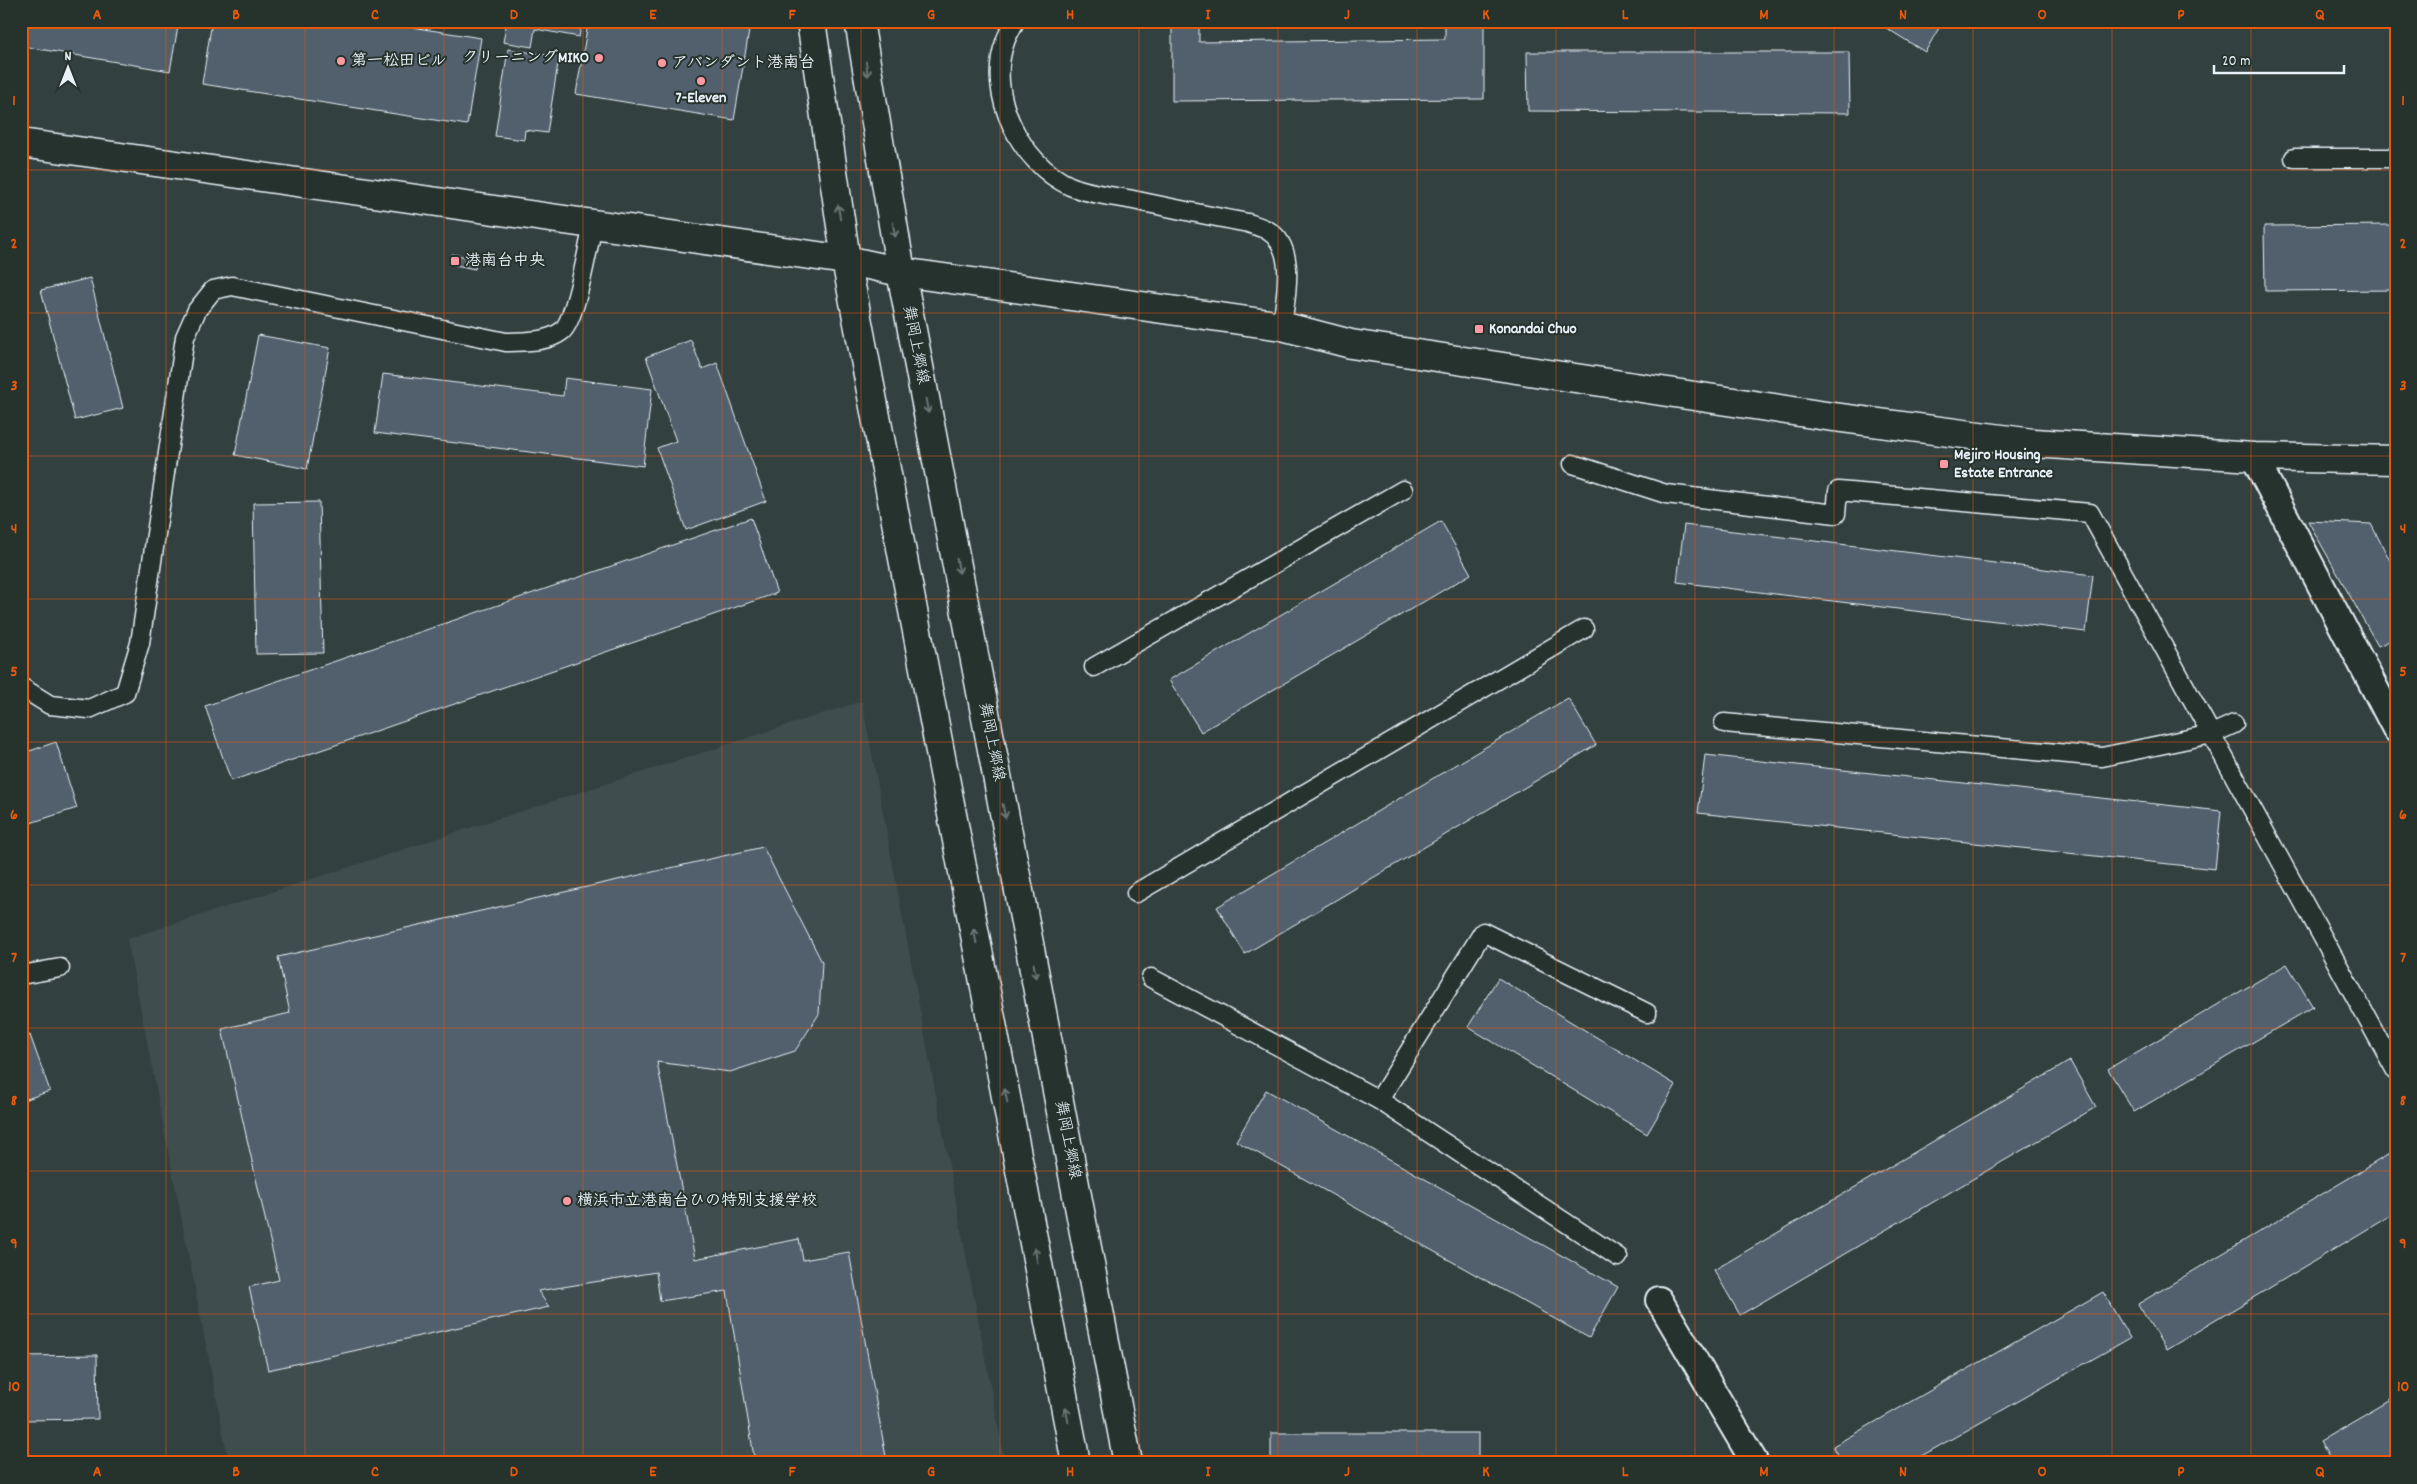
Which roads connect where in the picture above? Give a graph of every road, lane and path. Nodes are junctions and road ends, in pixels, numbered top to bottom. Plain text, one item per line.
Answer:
1 (811, 21) edge
2 (859, 21) edge
3 (1015, 21) edge
4 (21, 143) edge
5 (2294, 158) dead end
6 (2396, 158) edge
7 (594, 225) junction
8 (846, 260) junction
9 (901, 272) junction
10 (1282, 326) junction
11 (2254, 457) junction
12 (2396, 460) edge
13 (1573, 464) dead end
14 (1403, 490) dead end
15 (1584, 629) dead end
16 (1094, 667) dead end
17 (21, 687) edge
18 (1724, 723) dead end
19 (2234, 724) dead end
20 (2396, 729) edge
21 (2212, 734) junction
22 (1136, 893) dead end
23 (60, 968) dead end
24 (21, 975) edge
25 (1151, 978) dead end
26 (1647, 1013) dead end
27 (2396, 1071) edge
28 (1379, 1100) junction
29 (1618, 1257) dead end
30 (1659, 1300) dead end
31 (1076, 1463) edge
32 (1128, 1463) edge
33 (1755, 1463) edge

8 -> 1 street
2 -> 9 street, 舞岡上郷線
3 - 10 lane
4 - 7 street
5 - 6 lane
7 - 8 street
7 - 17 lane
8 - 9 street
31 -> 8 street
9 - 10 street
9 -> 32 street, 舞岡上郷線
10 - 11 street
11 - 12 street
11 - 20 street
13 - 21 lane
14 - 16 lane
15 - 22 lane
18 - 21 lane
19 - 21 lane
21 - 27 lane
23 - 24 lane
25 - 28 lane
26 - 28 lane
28 - 29 lane
30 - 33 street

